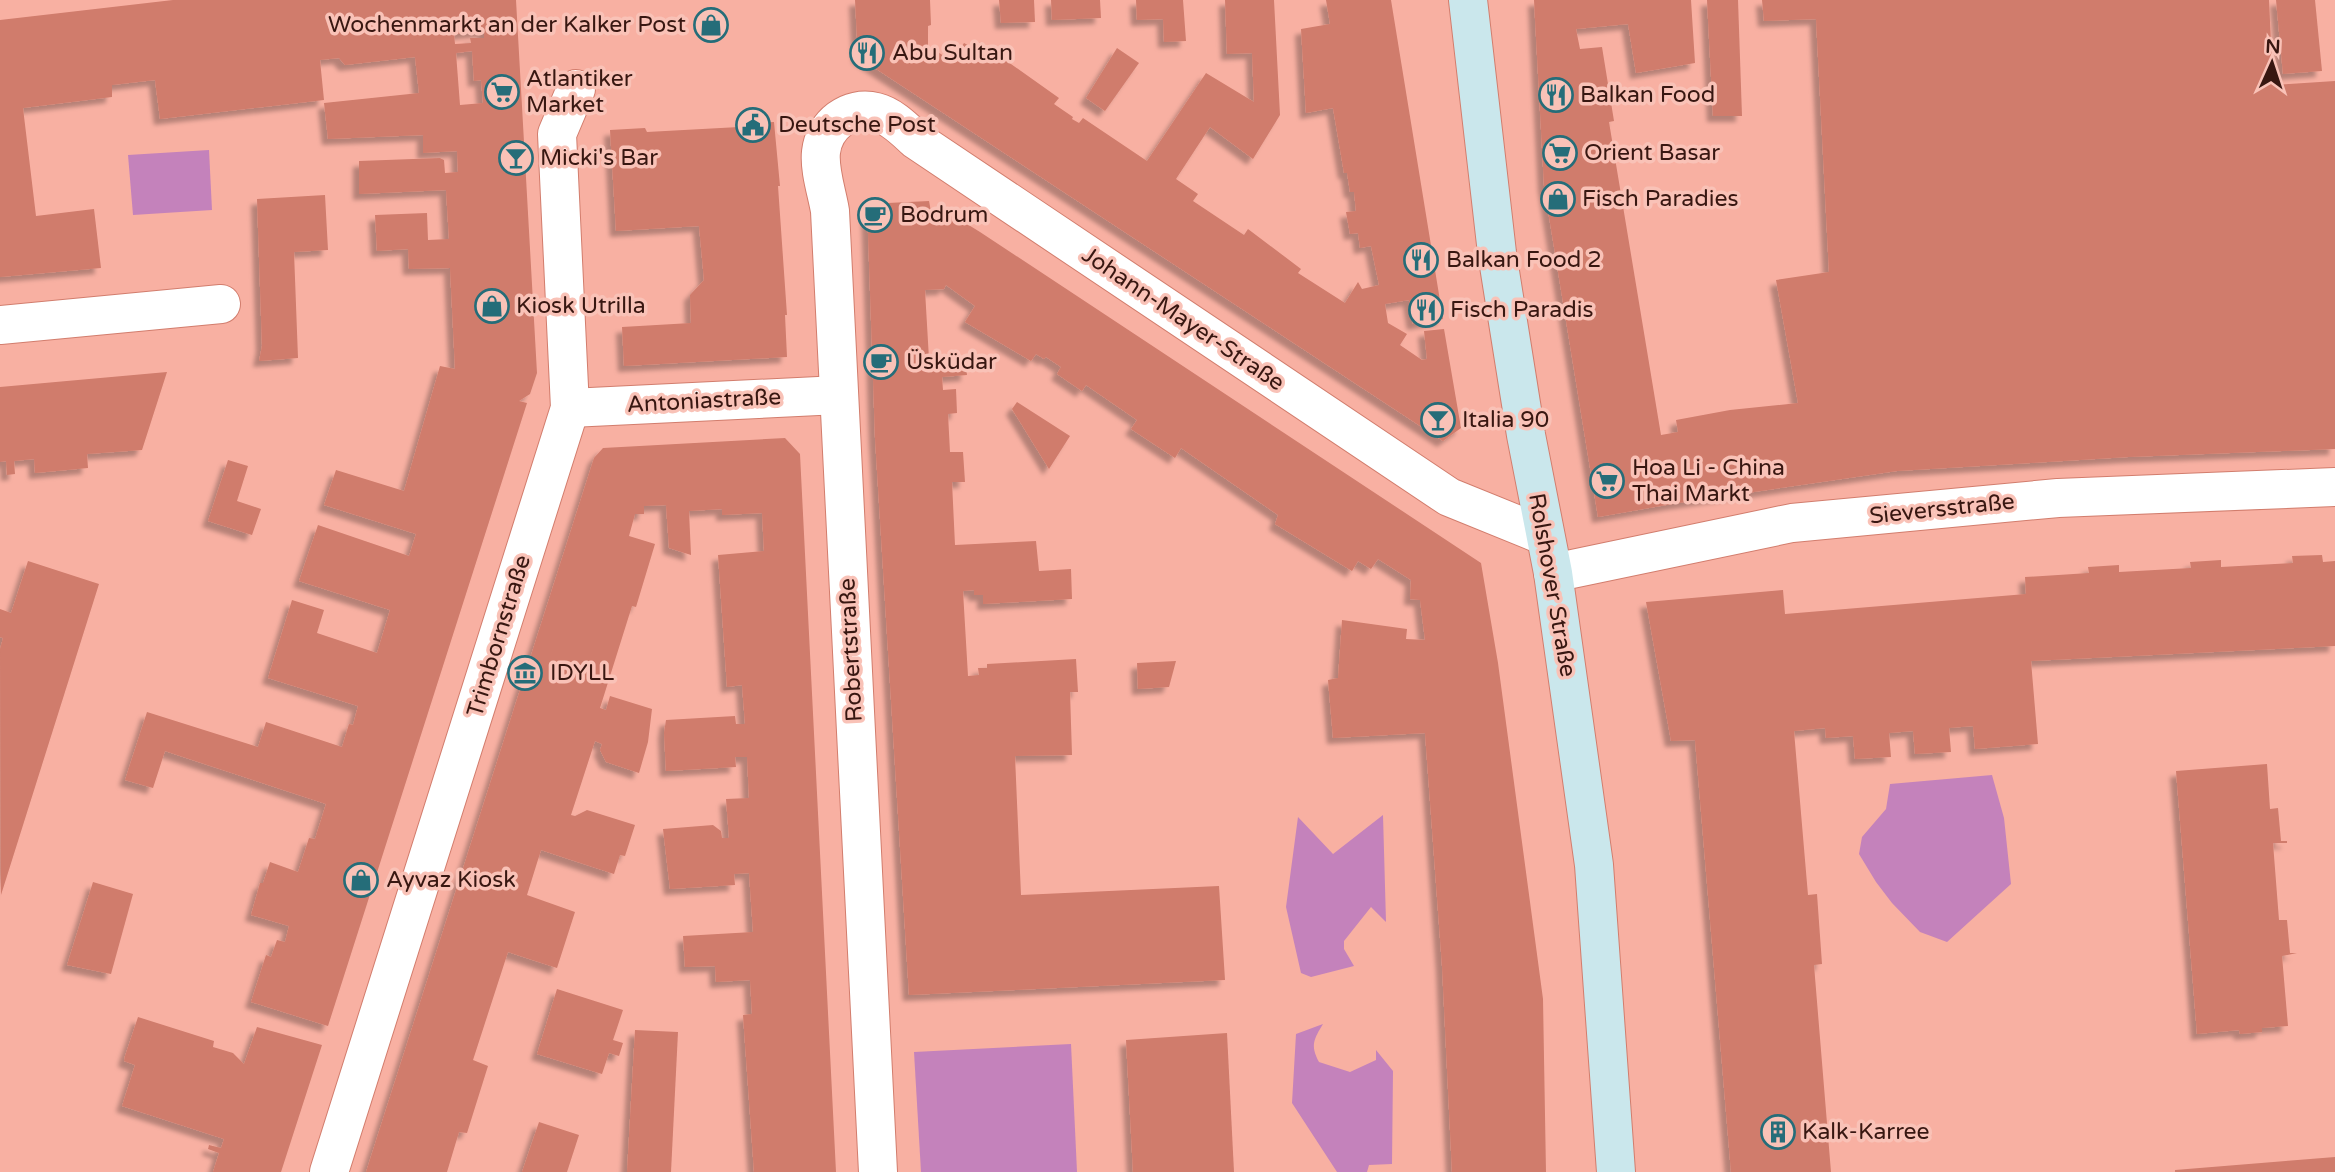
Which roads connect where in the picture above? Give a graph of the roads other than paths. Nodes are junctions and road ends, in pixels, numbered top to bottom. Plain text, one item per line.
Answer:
1 (1468, 0) edge
2 (576, 89) dead end
3 (829, 130) joint
4 (221, 304) dead end
5 (0, 325) edge
6 (839, 395) junction
7 (570, 408) junction
8 (2335, 487) edge
9 (1545, 536) junction
10 (1553, 573) junction
11 (329, 1172) edge
12 (878, 1172) edge
13 (1616, 1172) edge

1 - 9 street, Rolshover Straße
2 - 7 street, Trimbornstraße
3 - 6 street, Robertstraße
3 - 9 street, Johann-Mayer-Straße
4 - 5 street
6 - 7 street, Antoniastraße
6 - 12 street, Robertstraße
7 - 11 street, Trimbornstraße
8 - 10 street, Sieversstraße
9 - 10 street, Rolshover Straße
10 - 13 street, Rolshover Straße

